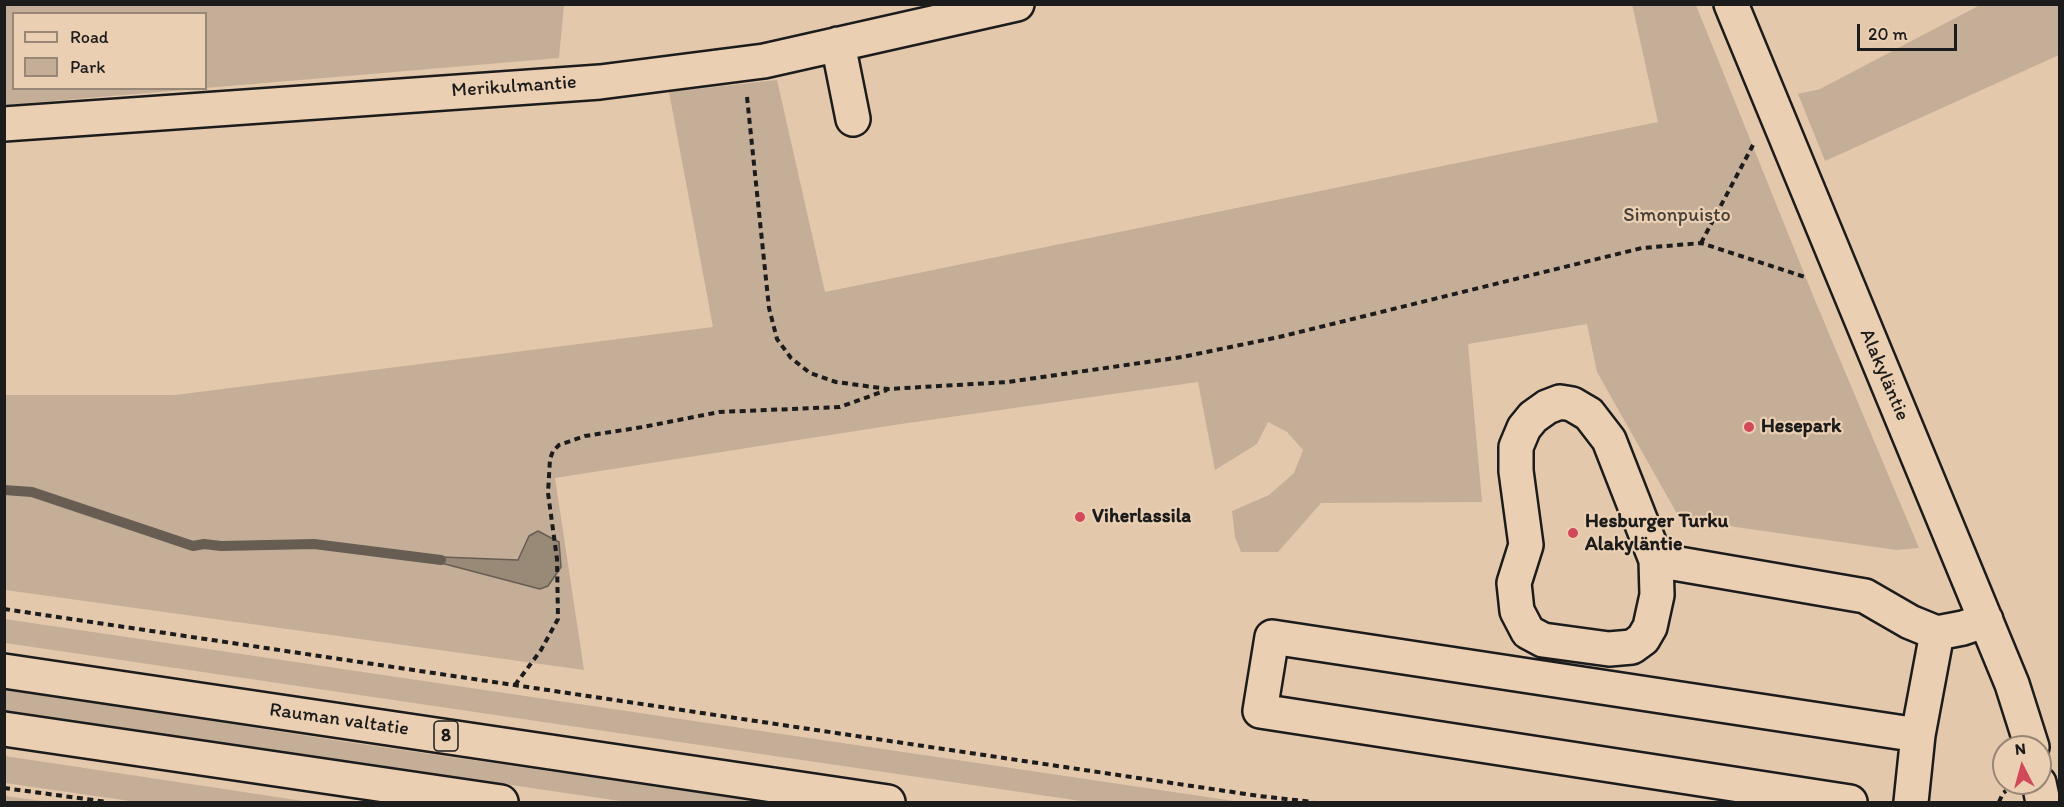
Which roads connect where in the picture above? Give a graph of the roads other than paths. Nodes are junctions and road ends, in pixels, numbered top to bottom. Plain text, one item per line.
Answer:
1 (1017, 4) edge
2 (1731, 4) edge
3 (838, 44) junction
4 (853, 119) dead end
5 (4, 124) edge
6 (1656, 560) junction
7 (1986, 620) junction
8 (1936, 633) junction
9 (4, 671) edge
10 (4, 729) edge
11 (1918, 735) junction
12 (2028, 735) edge
13 (501, 802) edge
14 (888, 802) edge
15 (1850, 802) edge
16 (1911, 802) edge

1 - 3 main road, Merikulmantie
2 - 7 main road, Alakyläntie
3 - 4 main road
3 - 5 main road, Merikulmantie
6 - 6 main road
6 - 8 main road
7 - 8 main road
7 - 12 main road, Alakyläntie
8 - 11 main road
9 - 14 main road, Rauman valtatie / 8
10 - 13 main road
11 - 15 main road
11 - 16 main road

